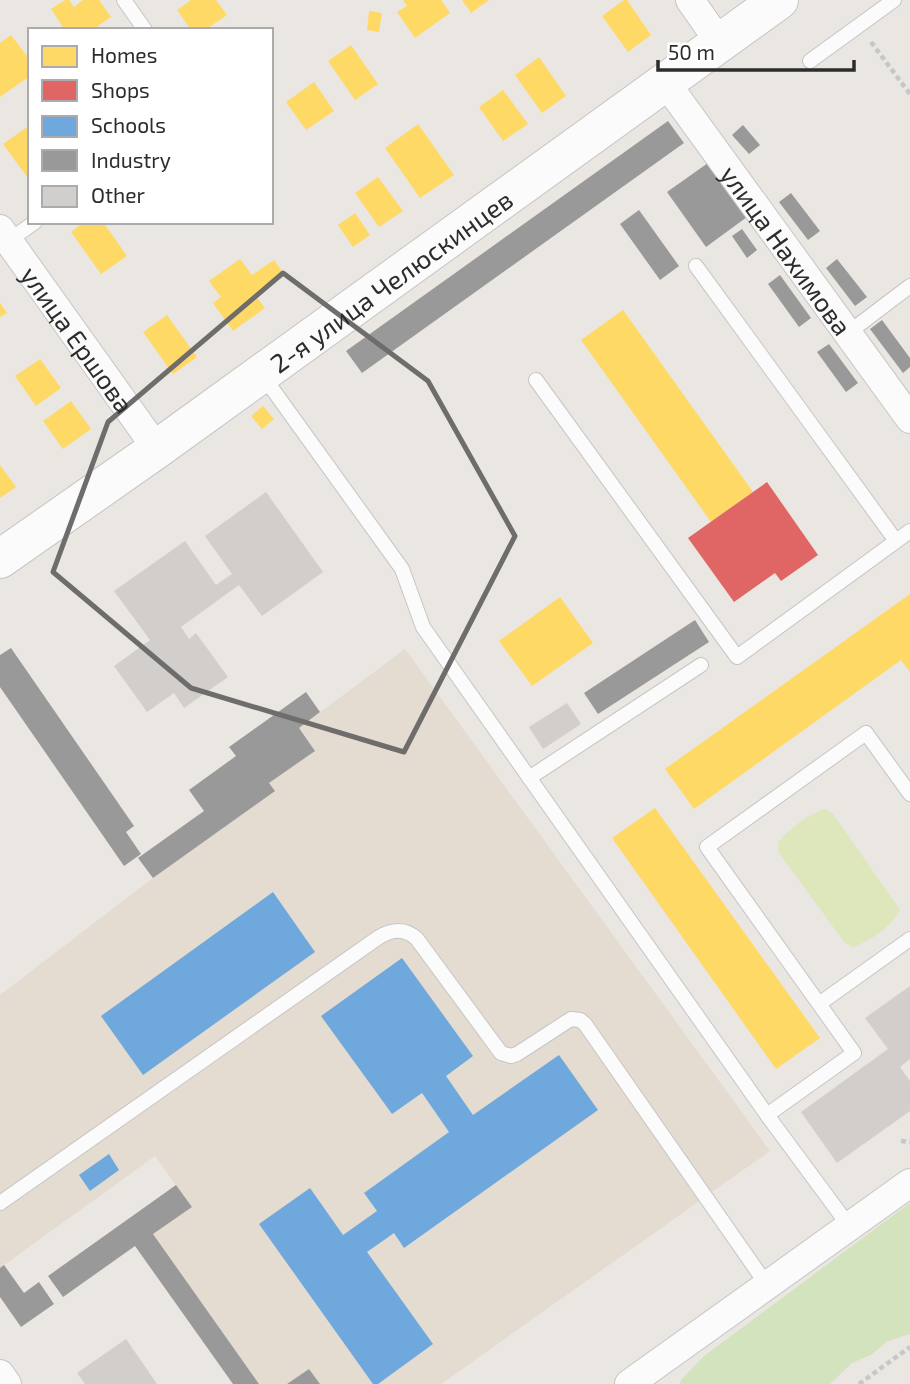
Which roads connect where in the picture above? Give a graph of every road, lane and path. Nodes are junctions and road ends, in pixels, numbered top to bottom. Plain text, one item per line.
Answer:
1 (124, 0) edge
2 (690, 0) edge
3 (779, 0) edge
4 (894, 0) edge
5 (859, 26) junction
6 (144, 28) edge
7 (720, 43) junction
8 (810, 61) dead end
9 (666, 83) junction
10 (910, 94) edge
11 (31, 224) edge
12 (3, 239) edge
13 (696, 266) dead end
14 (910, 286) edge
15 (848, 333) junction
16 (262, 374) junction
17 (536, 380) dead end
18 (910, 419) edge
19 (157, 449) junction
20 (910, 531) edge
21 (896, 541) junction
22 (0, 559) edge
23 (701, 665) dead end
24 (529, 778) junction
25 (910, 794) edge
26 (910, 939) edge
27 (819, 1004) junction
28 (767, 1115) junction
29 (901, 1141) dead end
30 (910, 1142) edge
31 (910, 1183) edge
32 (0, 1202) edge
33 (849, 1226) junction
34 (767, 1285) junction
35 (910, 1347) edge
36 (0, 1374) edge
37 (642, 1380) edge
38 (7, 1384) edge
39 (859, 1384) edge

1 - 6 lane
2 - 7 street
3 - 7 street, 2-я улица Челюскинцев
4 - 5 lane
5 - 8 lane
5 - 10 path
7 - 9 street, 2-я улица Челюскинцев
9 - 15 street, улица Нахимова
9 - 16 street, 2-я улица Челюскинцев
11 - 12 lane
12 - 19 street, улица Ершова
13 - 21 lane
14 - 15 lane
15 - 18 street, улица Нахимова
16 - 19 street, 2-я улица Челюскинцев
16 - 24 lane
17 - 21 lane
19 - 22 street, 2-я улица Челюскинцев
20 - 21 lane
23 - 24 lane
24 - 28 lane
25 - 27 lane
26 - 27 lane
27 - 28 lane
28 - 33 lane
29 - 30 path
31 - 33 street
32 - 34 lane
33 - 34 street
34 - 37 street
35 - 39 path
36 - 38 street

